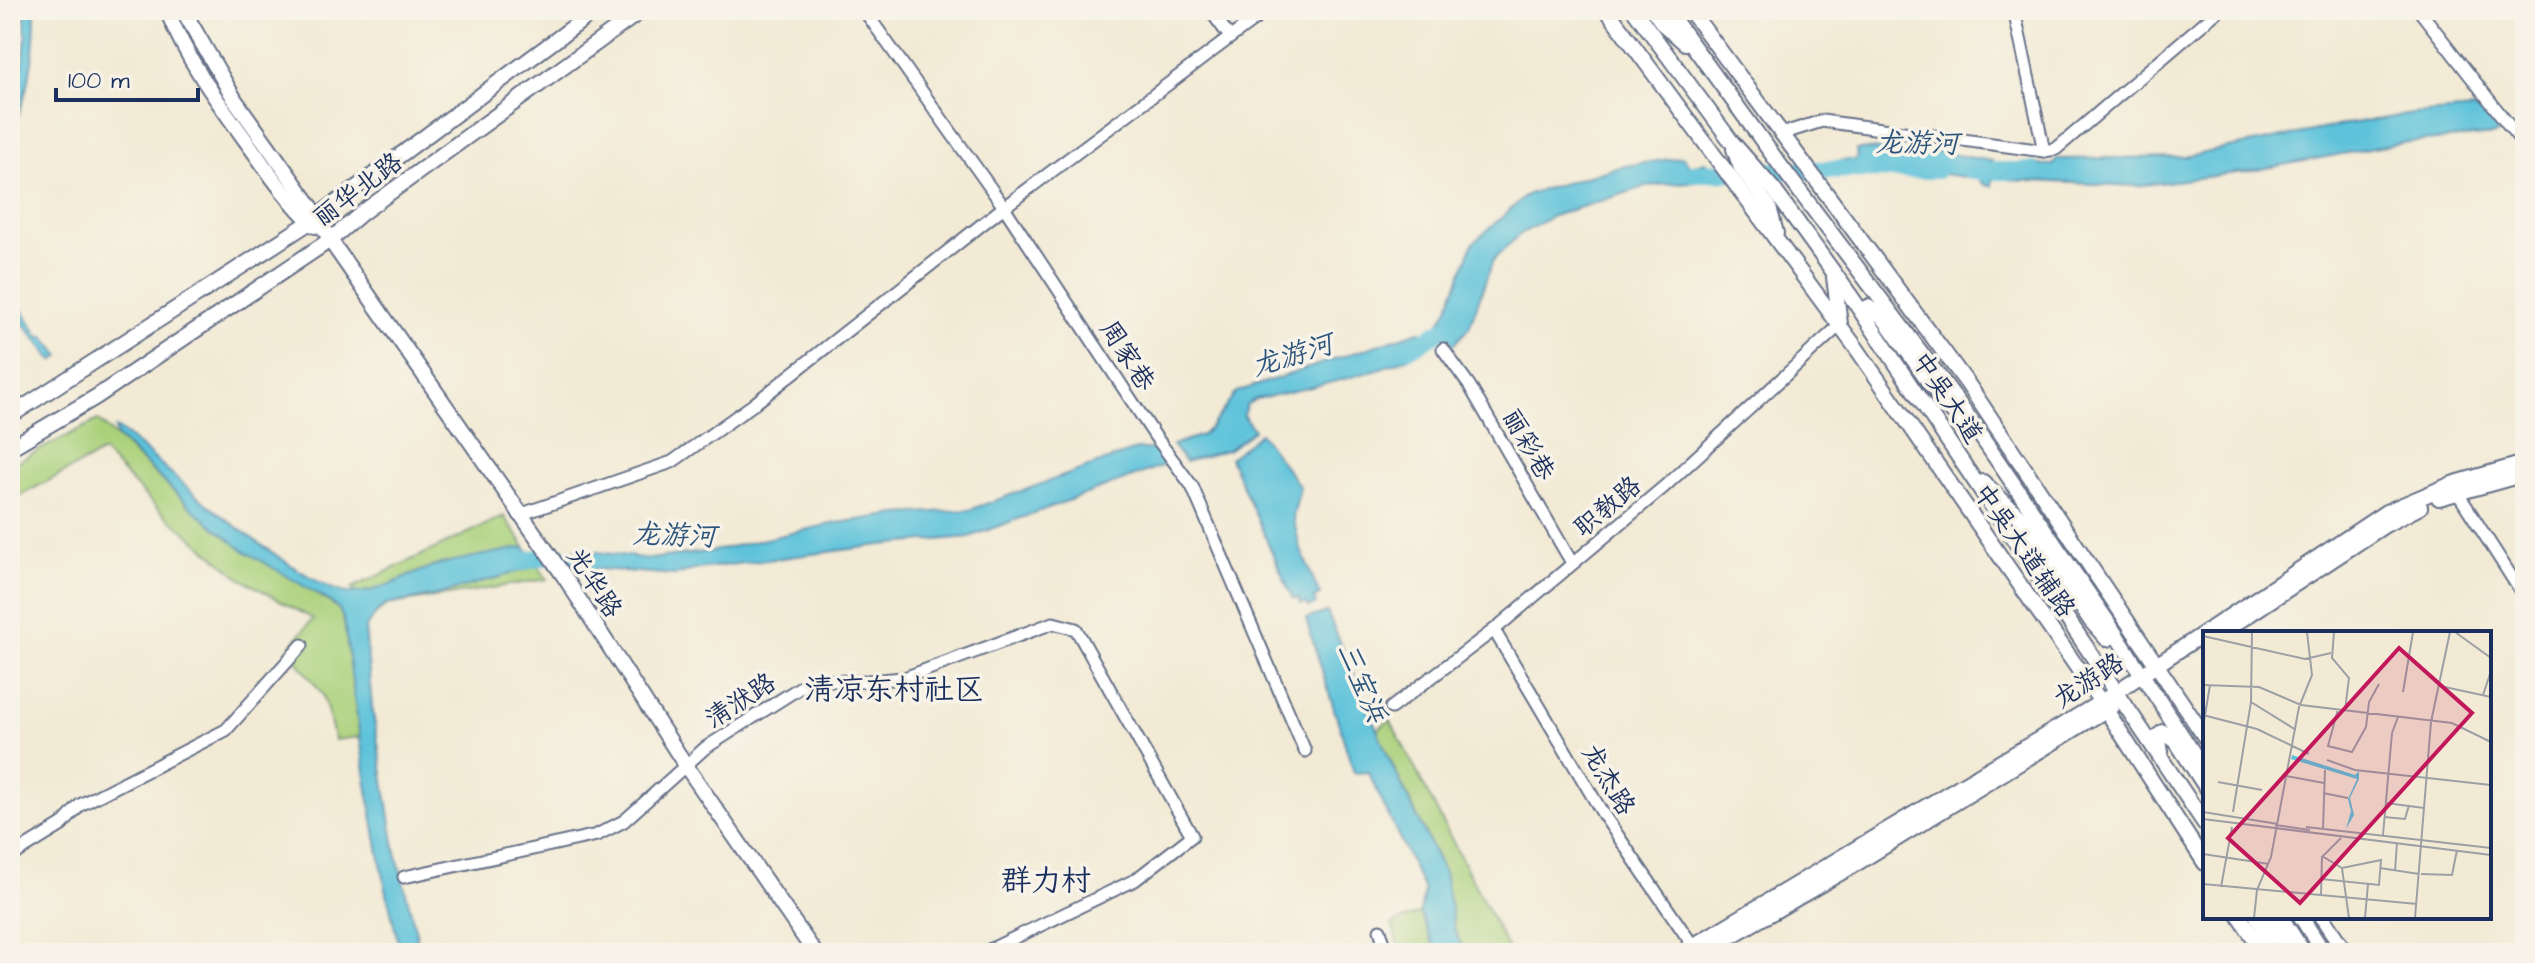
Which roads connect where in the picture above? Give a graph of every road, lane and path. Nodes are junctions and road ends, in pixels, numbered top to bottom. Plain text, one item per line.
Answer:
1 (167, 10) edge
2 (183, 10) edge
3 (596, 10) edge
4 (642, 10) edge
5 (864, 10) edge
6 (1210, 10) edge
7 (1267, 10) edge
8 (1607, 10) edge
9 (1622, 10) edge
10 (1634, 10) edge
11 (1653, 10) edge
12 (1667, 10) edge
13 (1677, 10) edge
14 (1690, 10) edge
15 (2014, 10) edge
16 (2219, 10) edge
17 (2419, 10) edge
18 (1230, 37) junction
19 (1721, 50) junction
20 (1704, 58) junction
21 (1674, 64) junction
22 (1784, 133) junction
23 (2523, 144) edge
24 (2044, 151) junction
25 (1748, 167) junction
26 (1774, 190) junction
27 (1838, 206) junction
28 (1004, 207) junction
29 (313, 218) junction
30 (330, 240) junction
31 (1779, 243) junction
32 (1845, 250) junction
33 (254, 258) junction
34 (1833, 273) junction
35 (1866, 278) junction
36 (268, 282) junction
37 (1868, 322) junction
38 (1840, 325) junction
39 (1443, 349) dead end
40 (11, 412) edge
41 (1989, 447) junction
42 (10, 448) edge
43 (2525, 463) edge
44 (1965, 465) junction
45 (2525, 474) edge
46 (2454, 489) junction
47 (2042, 493) junction
48 (519, 515) junction
49 (2000, 518) junction
50 (1572, 563) junction
51 (2015, 578) junction
52 (2525, 598) edge
53 (2105, 618) junction
54 (1494, 630) junction
55 (2214, 631) edge
56 (2224, 631) edge
57 (2203, 638) edge
58 (2203, 644) edge
59 (302, 645) dead end
60 (2160, 668) junction
61 (2145, 678) junction
62 (2119, 695) junction
63 (2103, 706) junction
64 (1391, 708) dead end
65 (2203, 734) edge
66 (1305, 751) dead end
67 (2163, 761) junction
68 (686, 766) junction
69 (2203, 768) edge
70 (2203, 783) edge
71 (2203, 821) edge
72 (10, 857) edge
73 (2203, 860) edge
74 (404, 877) dead end
75 (2241, 919) edge
76 (2258, 919) edge
77 (2268, 919) edge
78 (2282, 919) edge
79 (2302, 919) edge
80 (2323, 919) edge
81 (1380, 930) dead end
82 (1692, 951) edge
83 (815, 953) edge
84 (983, 953) edge
85 (1387, 953) edge
86 (2264, 953) edge
87 (2271, 953) edge
88 (2291, 953) edge
89 (2304, 953) edge
90 (2324, 953) edge
91 (2346, 953) edge

1 - 29 main road, 光华路
2 - 29 main road, 光华路
3 - 29 main road, 丽华北路
4 - 30 main road, 丽华北路
5 - 28 street, 周家巷
6 - 18 street
7 - 18 street
8 - 31 main road, 中吴大道辅路
9 - 21 main road
10 - 21 main road
11 - 20 main road
12 - 20 main road, 中吴大道
13 - 19 main road
14 - 19 main road
15 - 24 street
16 - 24 street
17 - 23 street
18 - 28 street
19 - 22 main road
20 - 32 main road, 中吴大道
21 - 25 main road
22 - 24 street
22 - 27 main road, 中吴大道辅路
25 - 26 main road, 中吴大道
25 - 31 main road
26 - 32 main road
26 - 34 main road, 中吴大道
27 - 35 main road
27 - 47 main road, 中吴大道辅路
28 - 48 street
28 - 66 street, 周家巷
29 - 30 main road, 光华路
29 - 33 main road, 丽华北路
30 - 36 main road, 丽华北路
30 - 48 main road, 光华路
31 - 38 main road, 中吴大道辅路
32 - 35 main road, 中吴大道
33 - 36 main road
33 - 40 main road, 丽华北路
34 - 37 main road, 中吴大道
34 - 38 main road
35 - 41 main road, 中吴大道
36 - 42 main road, 丽华北路
37 - 41 main road
37 - 44 main road, 中吴大道
38 - 50 street, 职教路
38 - 51 main road, 中吴大道辅路
39 - 50 street, 丽彩巷
41 - 47 main road
41 - 53 main road, 中吴大道
43 - 46 main road, 龙游路
44 - 49 main road, 中吴大道
44 - 53 main road
45 - 46 main road, 龙游路
46 - 52 street
46 - 55 main road, 龙游路
46 - 56 main road, 龙游路
47 - 60 main road, 中吴大道辅路
48 - 68 main road, 光华路
49 - 51 main road
49 - 62 main road, 中吴大道
50 - 54 street, 职教路
51 - 63 main road, 中吴大道辅路
53 - 61 main road, 中吴大道
54 - 64 street, 职教路
54 - 82 street, 龙杰路
57 - 60 main road, 龙游路
58 - 60 main road, 龙游路
59 - 72 street
60 - 61 main road, 龙游路
60 - 65 main road, 中吴大道辅路
61 - 62 main road, 龙游路
61 - 69 main road, 中吴大道
62 - 63 main road, 龙游路
62 - 67 main road, 中吴大道
63 - 73 main road, 中吴大道辅路
63 - 82 main road, 龙游路
67 - 70 main road
67 - 71 main road, 中吴大道
68 - 74 street, 清洑路
68 - 83 main road, 光华路
68 - 84 street, 清洑路
75 - 86 main road
76 - 87 main road
77 - 88 main road
78 - 89 main road
79 - 90 main road
80 - 91 main road
81 - 85 street

